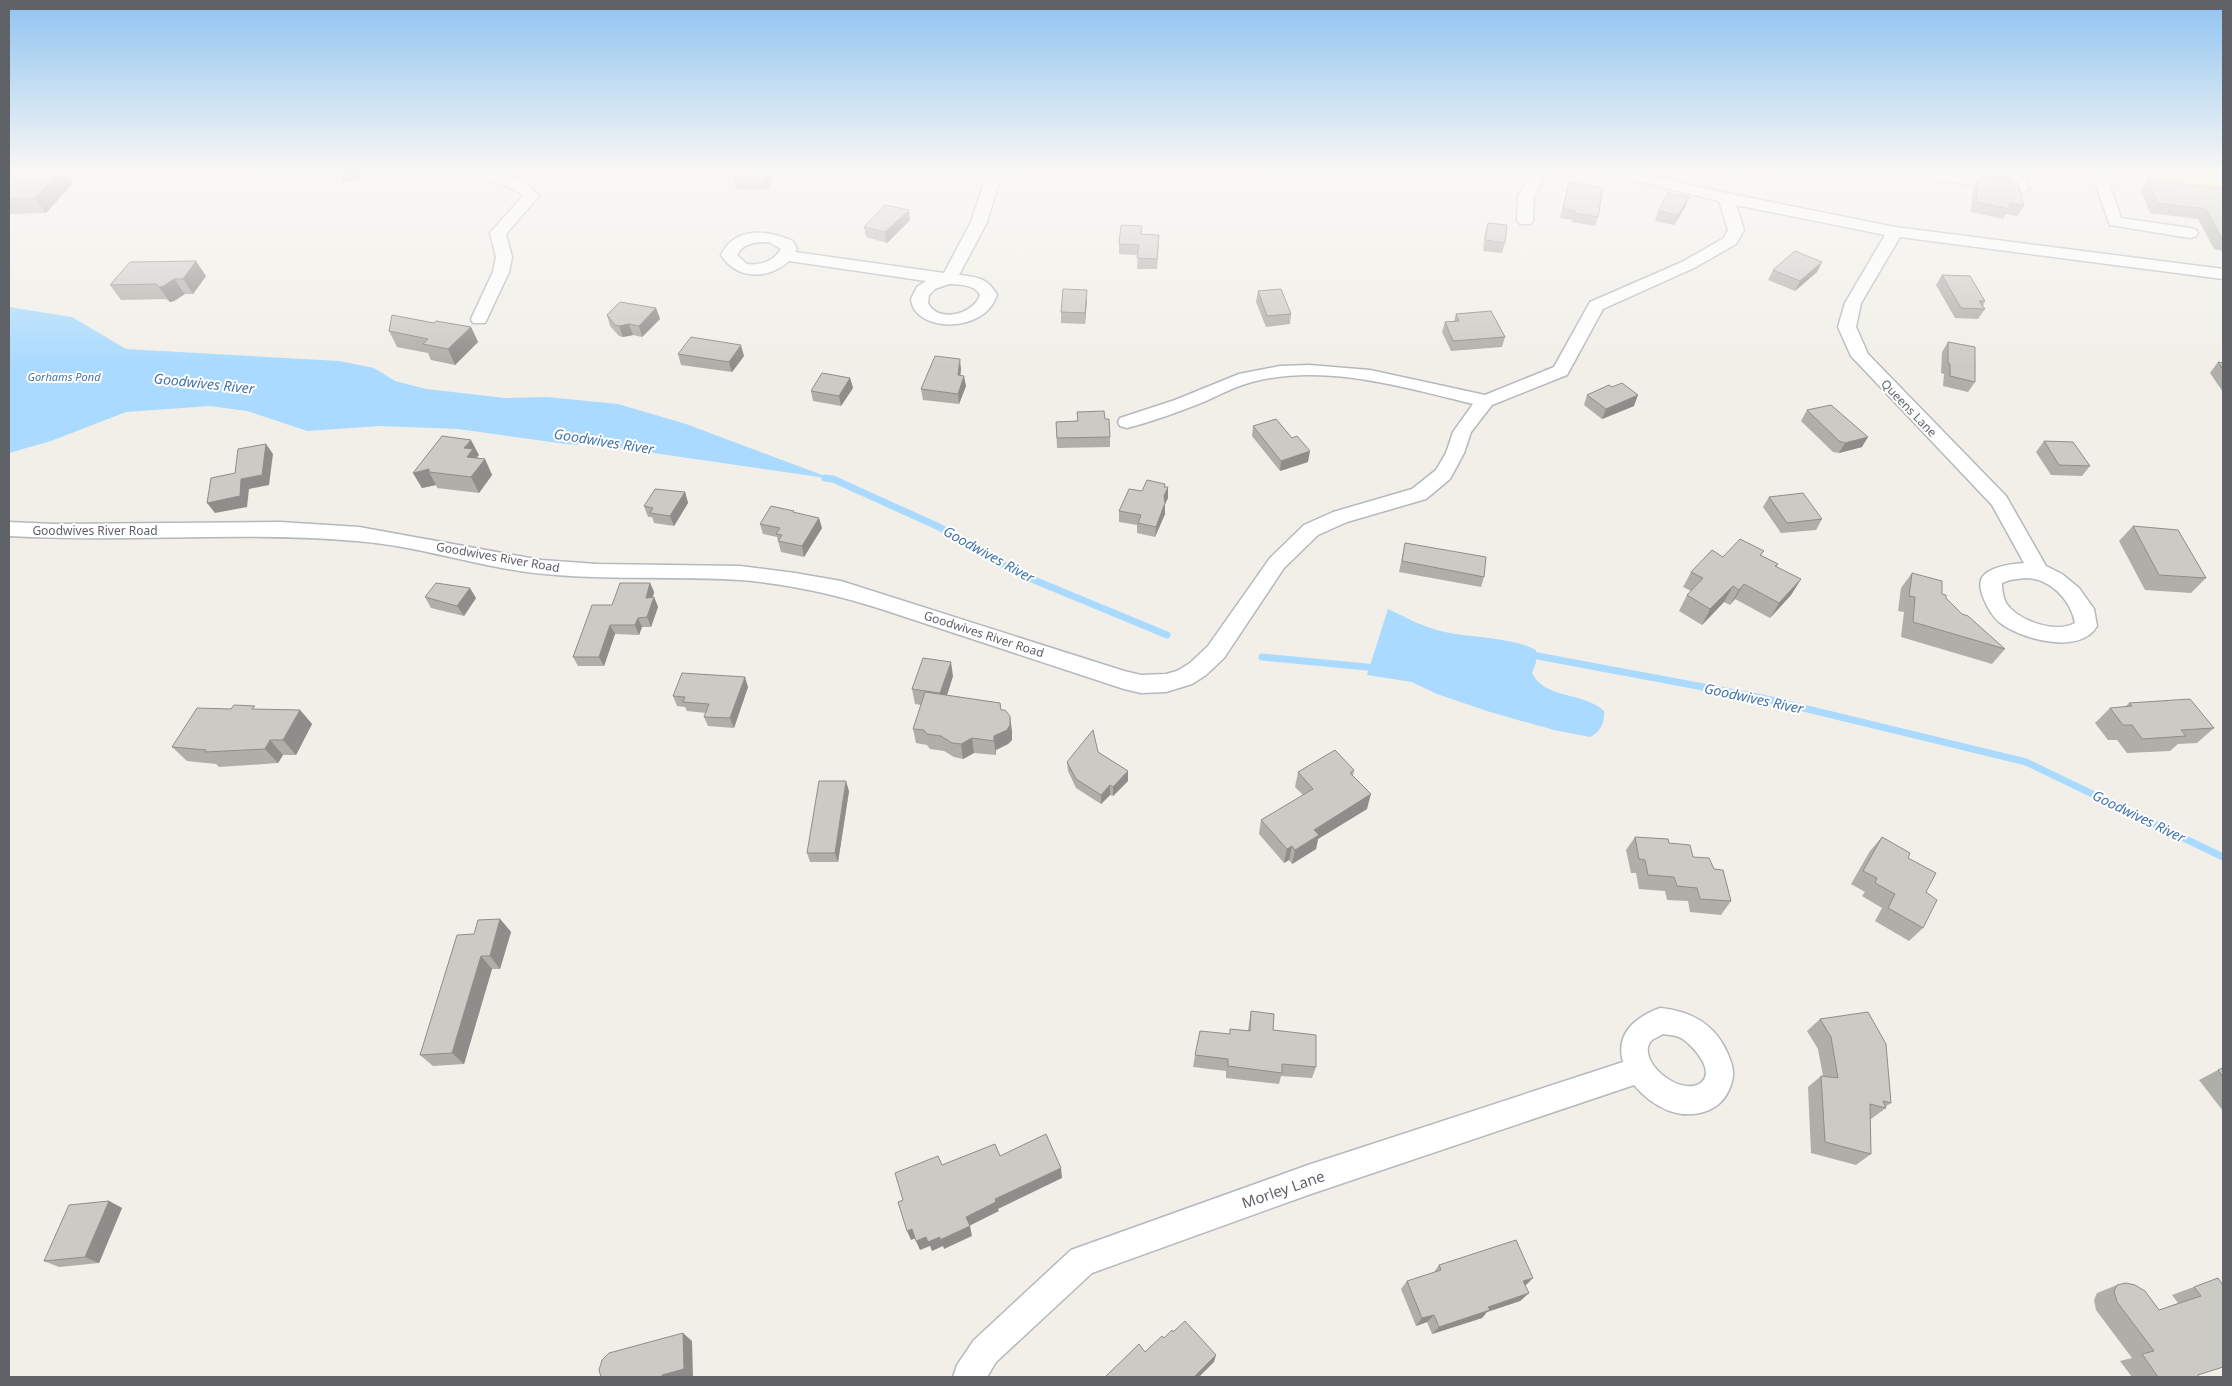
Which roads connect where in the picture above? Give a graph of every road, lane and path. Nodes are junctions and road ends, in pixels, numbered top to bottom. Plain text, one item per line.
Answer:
1 (499, 237) edge
2 (971, 237) edge
3 (1732, 237) edge
4 (1892, 237) edge
5 (1932, 237) edge
6 (787, 256) dead end
7 (2223, 274) edge
8 (480, 319) dead end
9 (1486, 401) junction
10 (1126, 422) dead end
11 (9, 529) edge
12 (2039, 571) dead end
13 (1639, 1070) dead end
14 (969, 1377) edge

1 - 8 street
2 - 6 street
3 - 9 street, Goodwives River Road
4 - 12 street, Queens Lane
5 - 7 street
9 - 10 street
9 - 11 street, Goodwives River Road
13 - 14 street, Morley Lane

